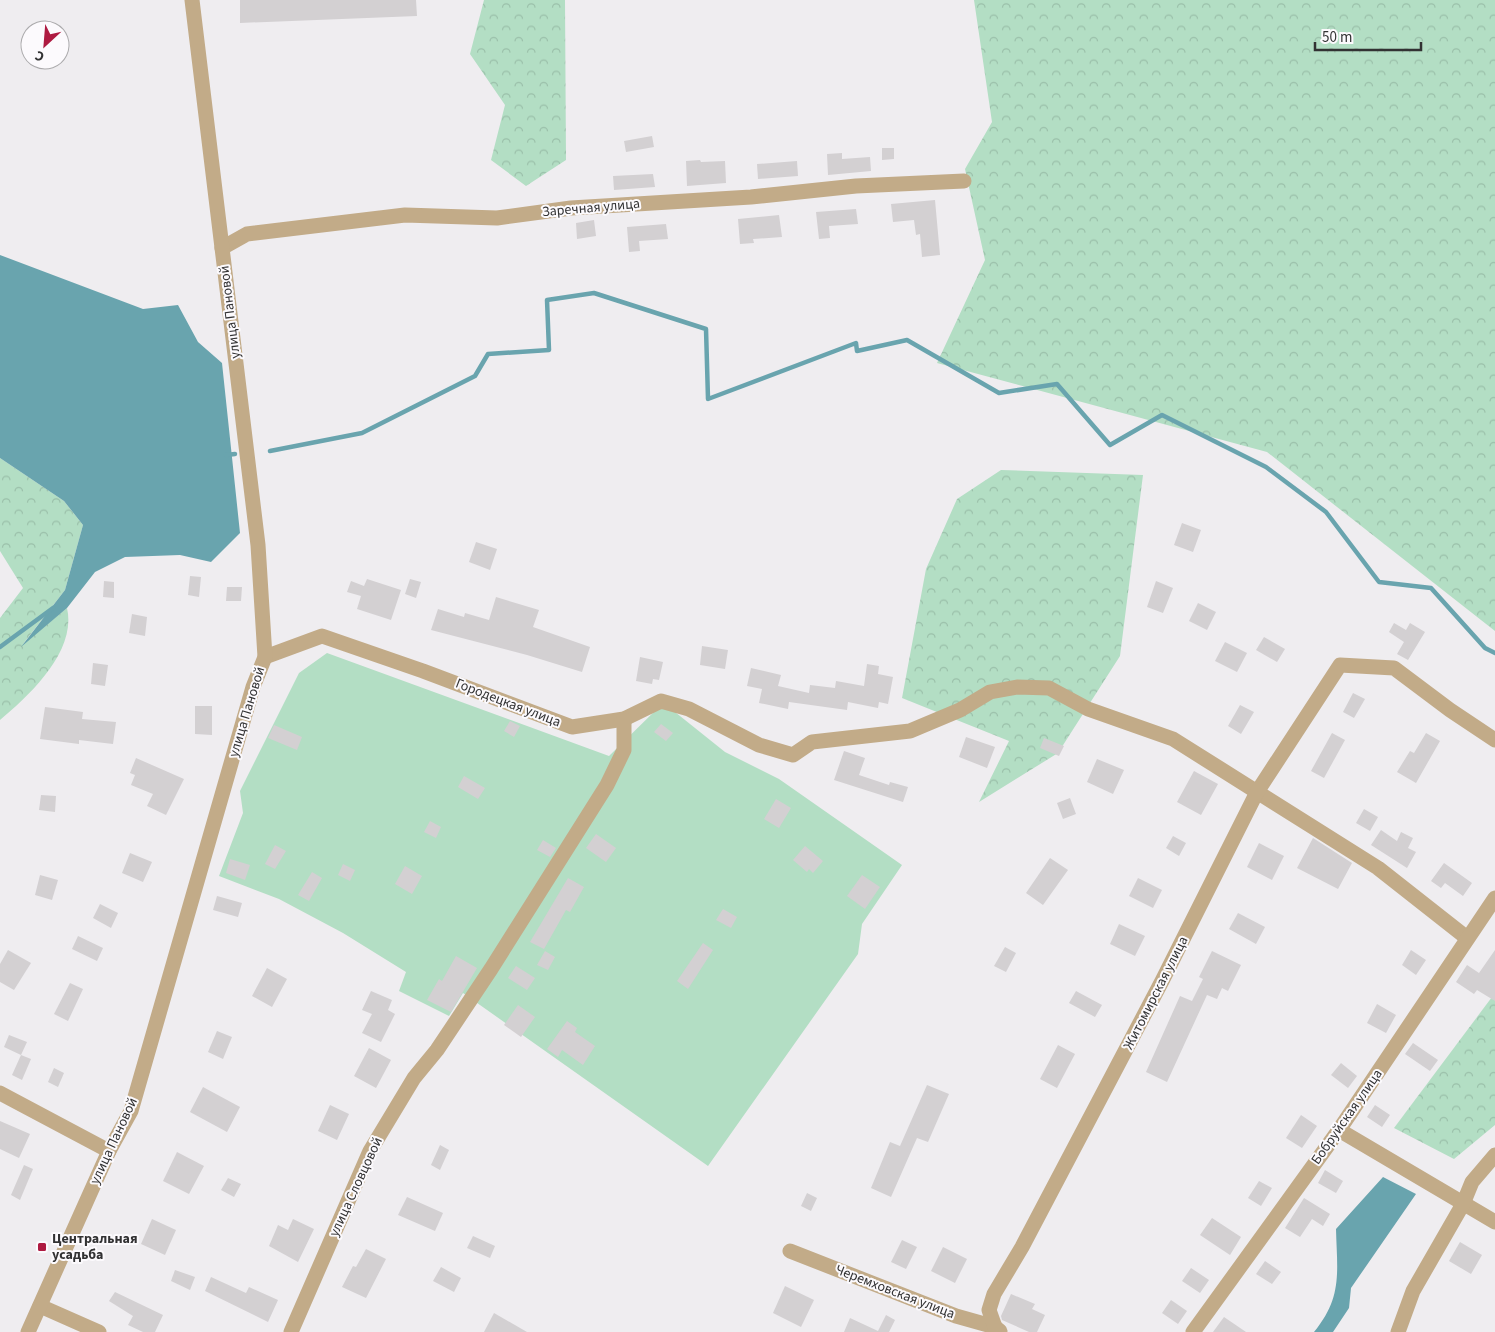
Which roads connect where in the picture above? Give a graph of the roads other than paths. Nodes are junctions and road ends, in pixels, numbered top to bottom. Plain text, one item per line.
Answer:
1 (192, 0) edge
2 (964, 180) dead end
3 (222, 248) junction
4 (265, 657) junction
5 (624, 719) junction
6 (1495, 740) edge
7 (1257, 792) junction
8 (1495, 898) edge
9 (1467, 938) junction
10 (0, 1093) edge
11 (1339, 1130) junction
12 (109, 1151) junction
13 (1495, 1155) edge
14 (1464, 1204) junction
15 (1495, 1222) edge
16 (790, 1251) dead end
17 (40, 1306) junction
18 (998, 1330) edge
19 (28, 1332) edge
20 (99, 1332) edge
21 (291, 1332) edge
22 (1193, 1332) edge
23 (1398, 1332) edge

1 - 3 street, улица Пановой
2 - 3 street, Заречная улица
3 - 4 street, улица Пановой
4 - 5 street, Городецкая улица
4 - 12 street, улица Пановой
5 - 7 street, Городецкая улица
5 - 21 street, улица Словцовой
6 - 7 street, Житомирская улица
7 - 9 street
7 - 18 street, Житомирская улица
8 - 9 street, Бобруйская улица
9 - 11 street, Бобруйская улица
10 - 12 street
11 - 14 street
11 - 22 street, Бобруйская улица
12 - 17 street, улица Пановой
13 - 14 street
14 - 15 street
14 - 23 street
16 - 18 street, Черемховская улица
17 - 19 street, улица Пановой
17 - 20 street

